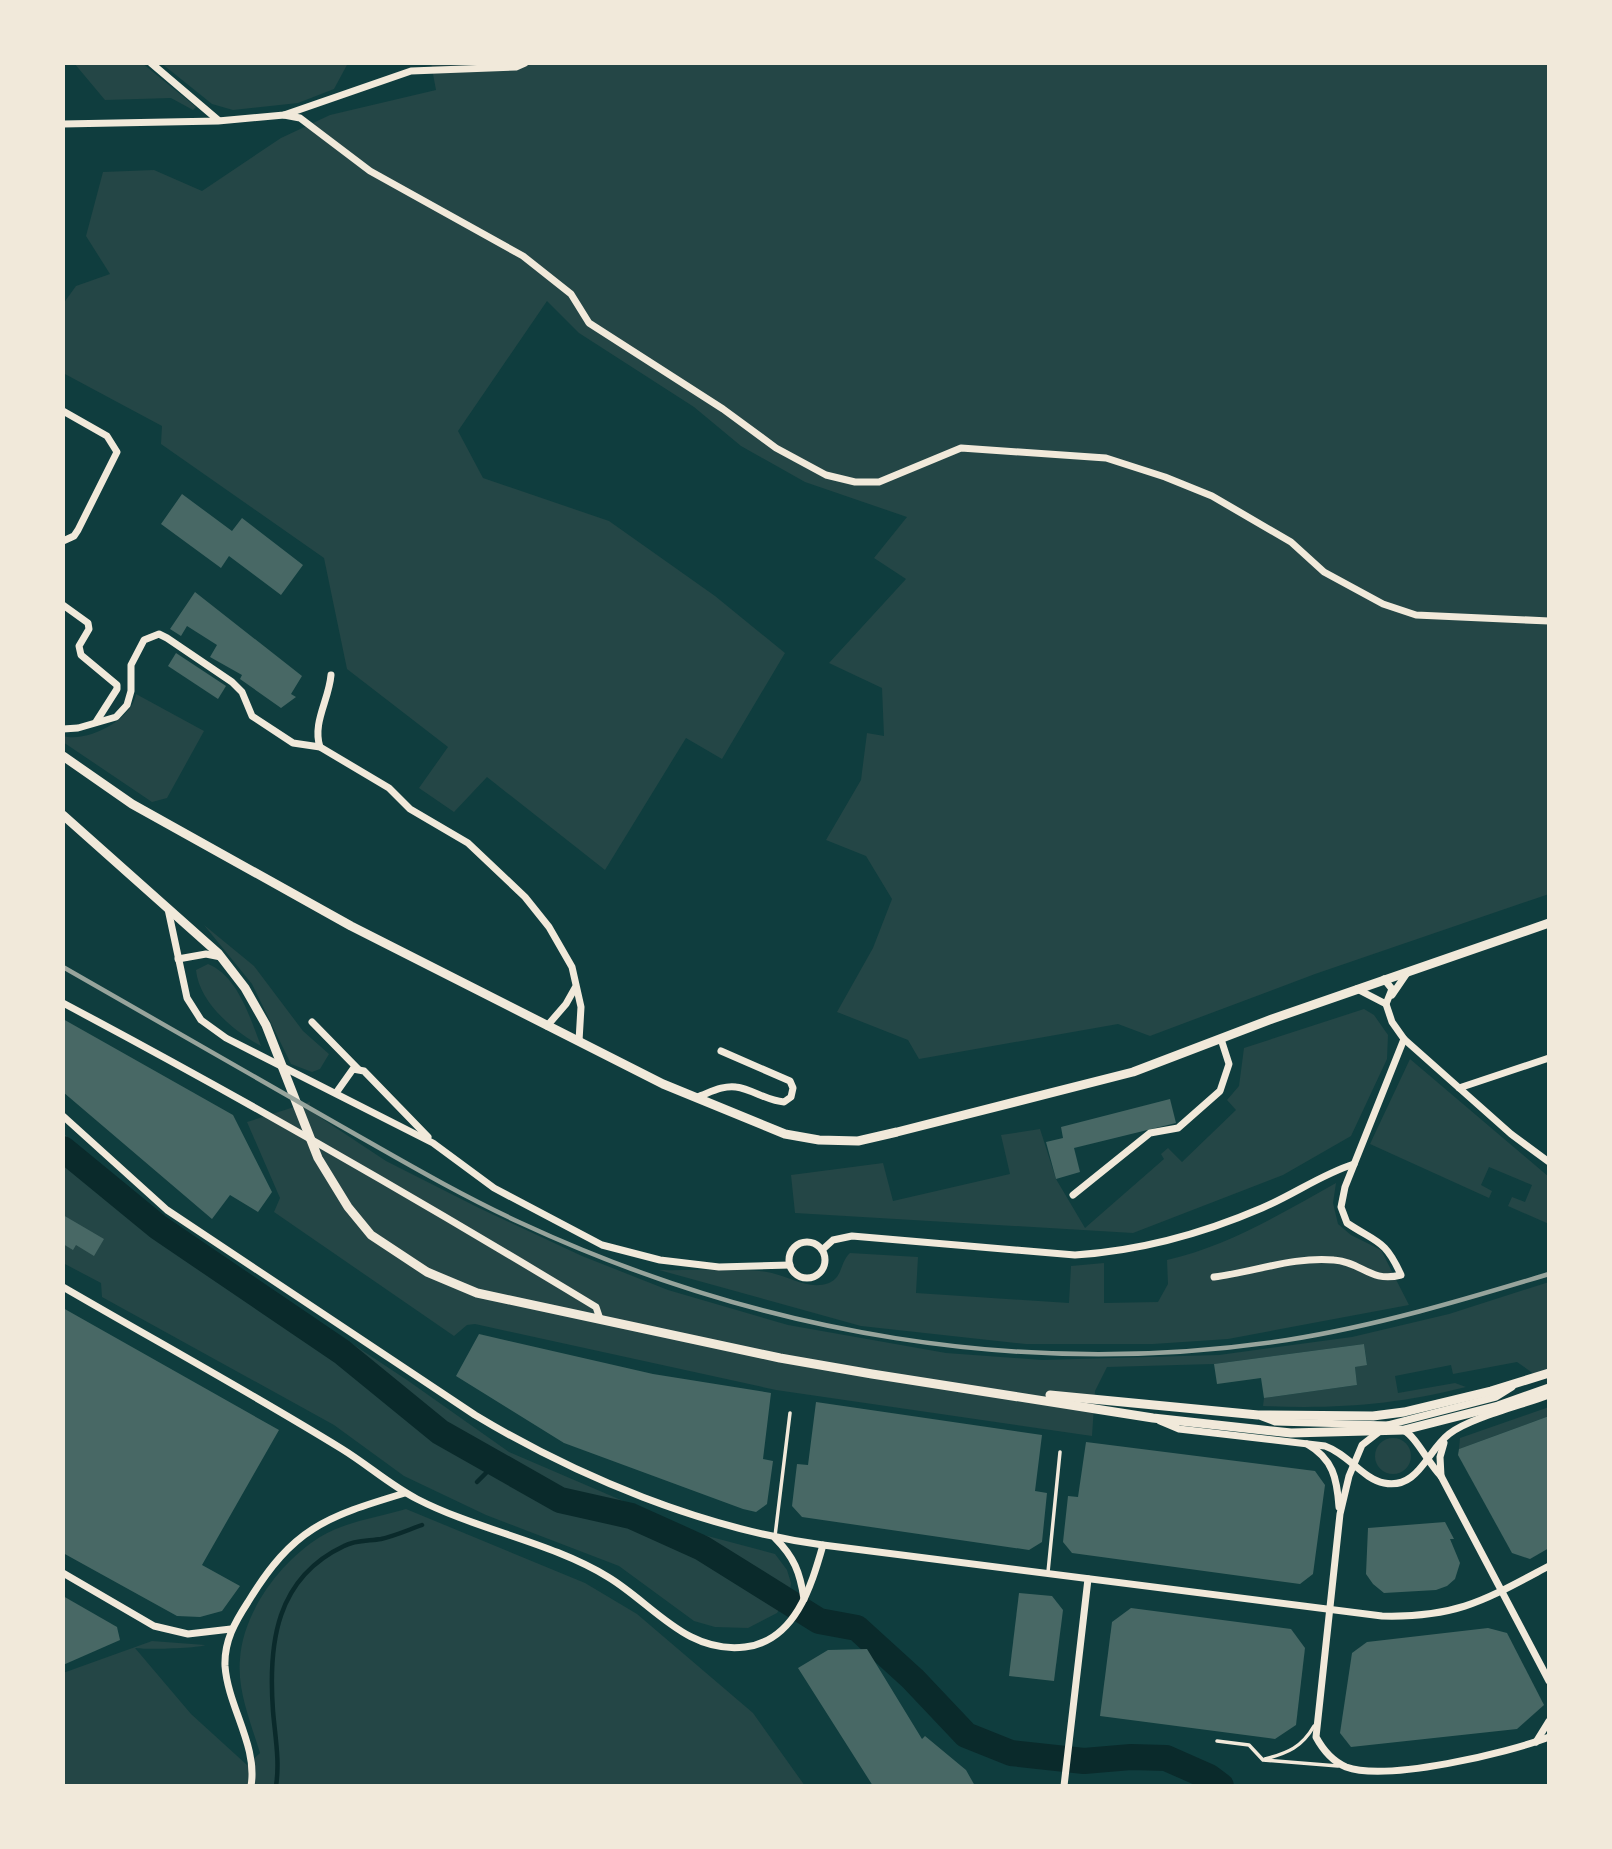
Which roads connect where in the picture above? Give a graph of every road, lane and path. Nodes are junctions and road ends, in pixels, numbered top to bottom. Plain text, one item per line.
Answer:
1 (151, 63) edge
2 (525, 63) edge
3 (284, 115) junction
4 (218, 121) junction
5 (63, 124) edge
6 (63, 411) edge
7 (63, 541) edge
8 (63, 605) edge
9 (1549, 621) edge
10 (331, 676) dead end
11 (96, 722) junction
12 (63, 729) edge
13 (320, 747) junction
14 (64, 757) edge
15 (63, 815) edge
16 (167, 907) junction
17 (1549, 923) edge
18 (221, 957) junction
19 (178, 959) junction
20 (1409, 971) junction
21 (1381, 980) junction
22 (575, 988) junction
23 (1356, 989) junction
24 (1392, 996) junction
25 (1375, 999) junction
26 (63, 1003) edge
27 (1386, 1004) junction
28 (312, 1022) dead end
29 (547, 1027) junction
30 (1404, 1039) junction
31 (1221, 1040) junction
32 (579, 1041) junction
33 (721, 1051) dead end
34 (1549, 1058) edge
35 (358, 1069) junction
36 (1459, 1088) junction
37 (336, 1093) junction
38 (697, 1097) junction
39 (63, 1116) edge
40 (433, 1143) junction
41 (1549, 1162) edge
42 (1354, 1164) junction
43 (1073, 1195) dead end
44 (822, 1250) junction
45 (790, 1265) junction
46 (1214, 1277) dead end
47 (63, 1287) edge
48 (600, 1319) junction
49 (1549, 1373) edge
50 (1525, 1380) junction
51 (946, 1384) junction
52 (1549, 1388) edge
53 (1549, 1395) edge
54 (790, 1413) dead end
55 (1258, 1415) junction
56 (1153, 1418) junction
57 (1388, 1425) junction
58 (1404, 1430) junction
59 (1374, 1433) junction
60 (1449, 1434) junction
61 (1303, 1442) junction
62 (1060, 1452) dead end
63 (1426, 1461) junction
64 (1355, 1463) junction
65 (1441, 1476) junction
66 (405, 1493) junction
67 (1340, 1514) junction
68 (775, 1538) junction
69 (824, 1545) junction
70 (1549, 1566) edge
71 (63, 1573) edge
72 (1048, 1573) junction
73 (1088, 1579) junction
74 (1501, 1591) junction
75 (804, 1600) junction
76 (1330, 1609) junction
77 (231, 1629) junction
78 (1549, 1681) edge
79 (1549, 1721) edge
80 (1315, 1724) junction
81 (1549, 1737) edge
82 (1217, 1741) dead end
83 (1536, 1742) junction
84 (1263, 1760) junction
85 (1344, 1766) junction
86 (251, 1786) edge
87 (1063, 1786) edge

1 - 4 street
2 - 3 street
3 - 4 street
3 - 9 street
4 - 5 street
6 - 7 street
8 - 11 street
10 - 13 street
11 - 12 street
11 - 13 street
13 - 22 street
14 - 29 street
15 - 16 street
16 - 18 street
16 - 19 street
17 - 20 street
18 - 19 street
18 - 48 street
19 - 37 street
20 - 21 street
20 - 24 street
21 - 23 street
21 - 24 street
21 - 25 street
22 - 29 street
22 - 32 street
23 - 25 street
23 - 31 street
24 - 27 street
25 - 27 street
26 - 48 street
27 - 30 street
28 - 35 street
29 - 32 street
30 - 36 street
30 - 42 street
31 - 38 street
31 - 43 street
32 - 38 street
33 - 38 street
34 - 36 street
35 - 37 street
35 - 40 street
36 - 41 street
37 - 40 street
39 - 68 street
40 - 45 street
42 - 44 street
42 - 46 street
44 - 45 street
44 - 45 street
47 - 66 street
48 - 51 street
49 - 50 street
50 - 55 street
50 - 57 street
51 - 55 street
51 - 56 street
52 - 58 street
53 - 60 street
54 - 68 lane
55 - 57 street
56 - 59 street
56 - 61 street
57 - 58 street
57 - 59 street
58 - 59 street
58 - 63 street
59 - 64 street
60 - 63 street
60 - 65 street
61 - 64 street
61 - 67 street
62 - 72 lane
63 - 64 street
63 - 65 street
64 - 67 street
65 - 74 street
66 - 75 street
66 - 77 street
67 - 76 street
68 - 69 street
68 - 75 street
69 - 72 street
69 - 75 street
70 - 74 street
71 - 77 street
72 - 73 street
73 - 76 street
73 - 87 street
74 - 76 street
74 - 78 street
76 - 80 street
77 - 86 street
79 - 83 street
80 - 84 lane
80 - 85 street
81 - 83 street
82 - 84 lane
83 - 85 street
84 - 85 lane

